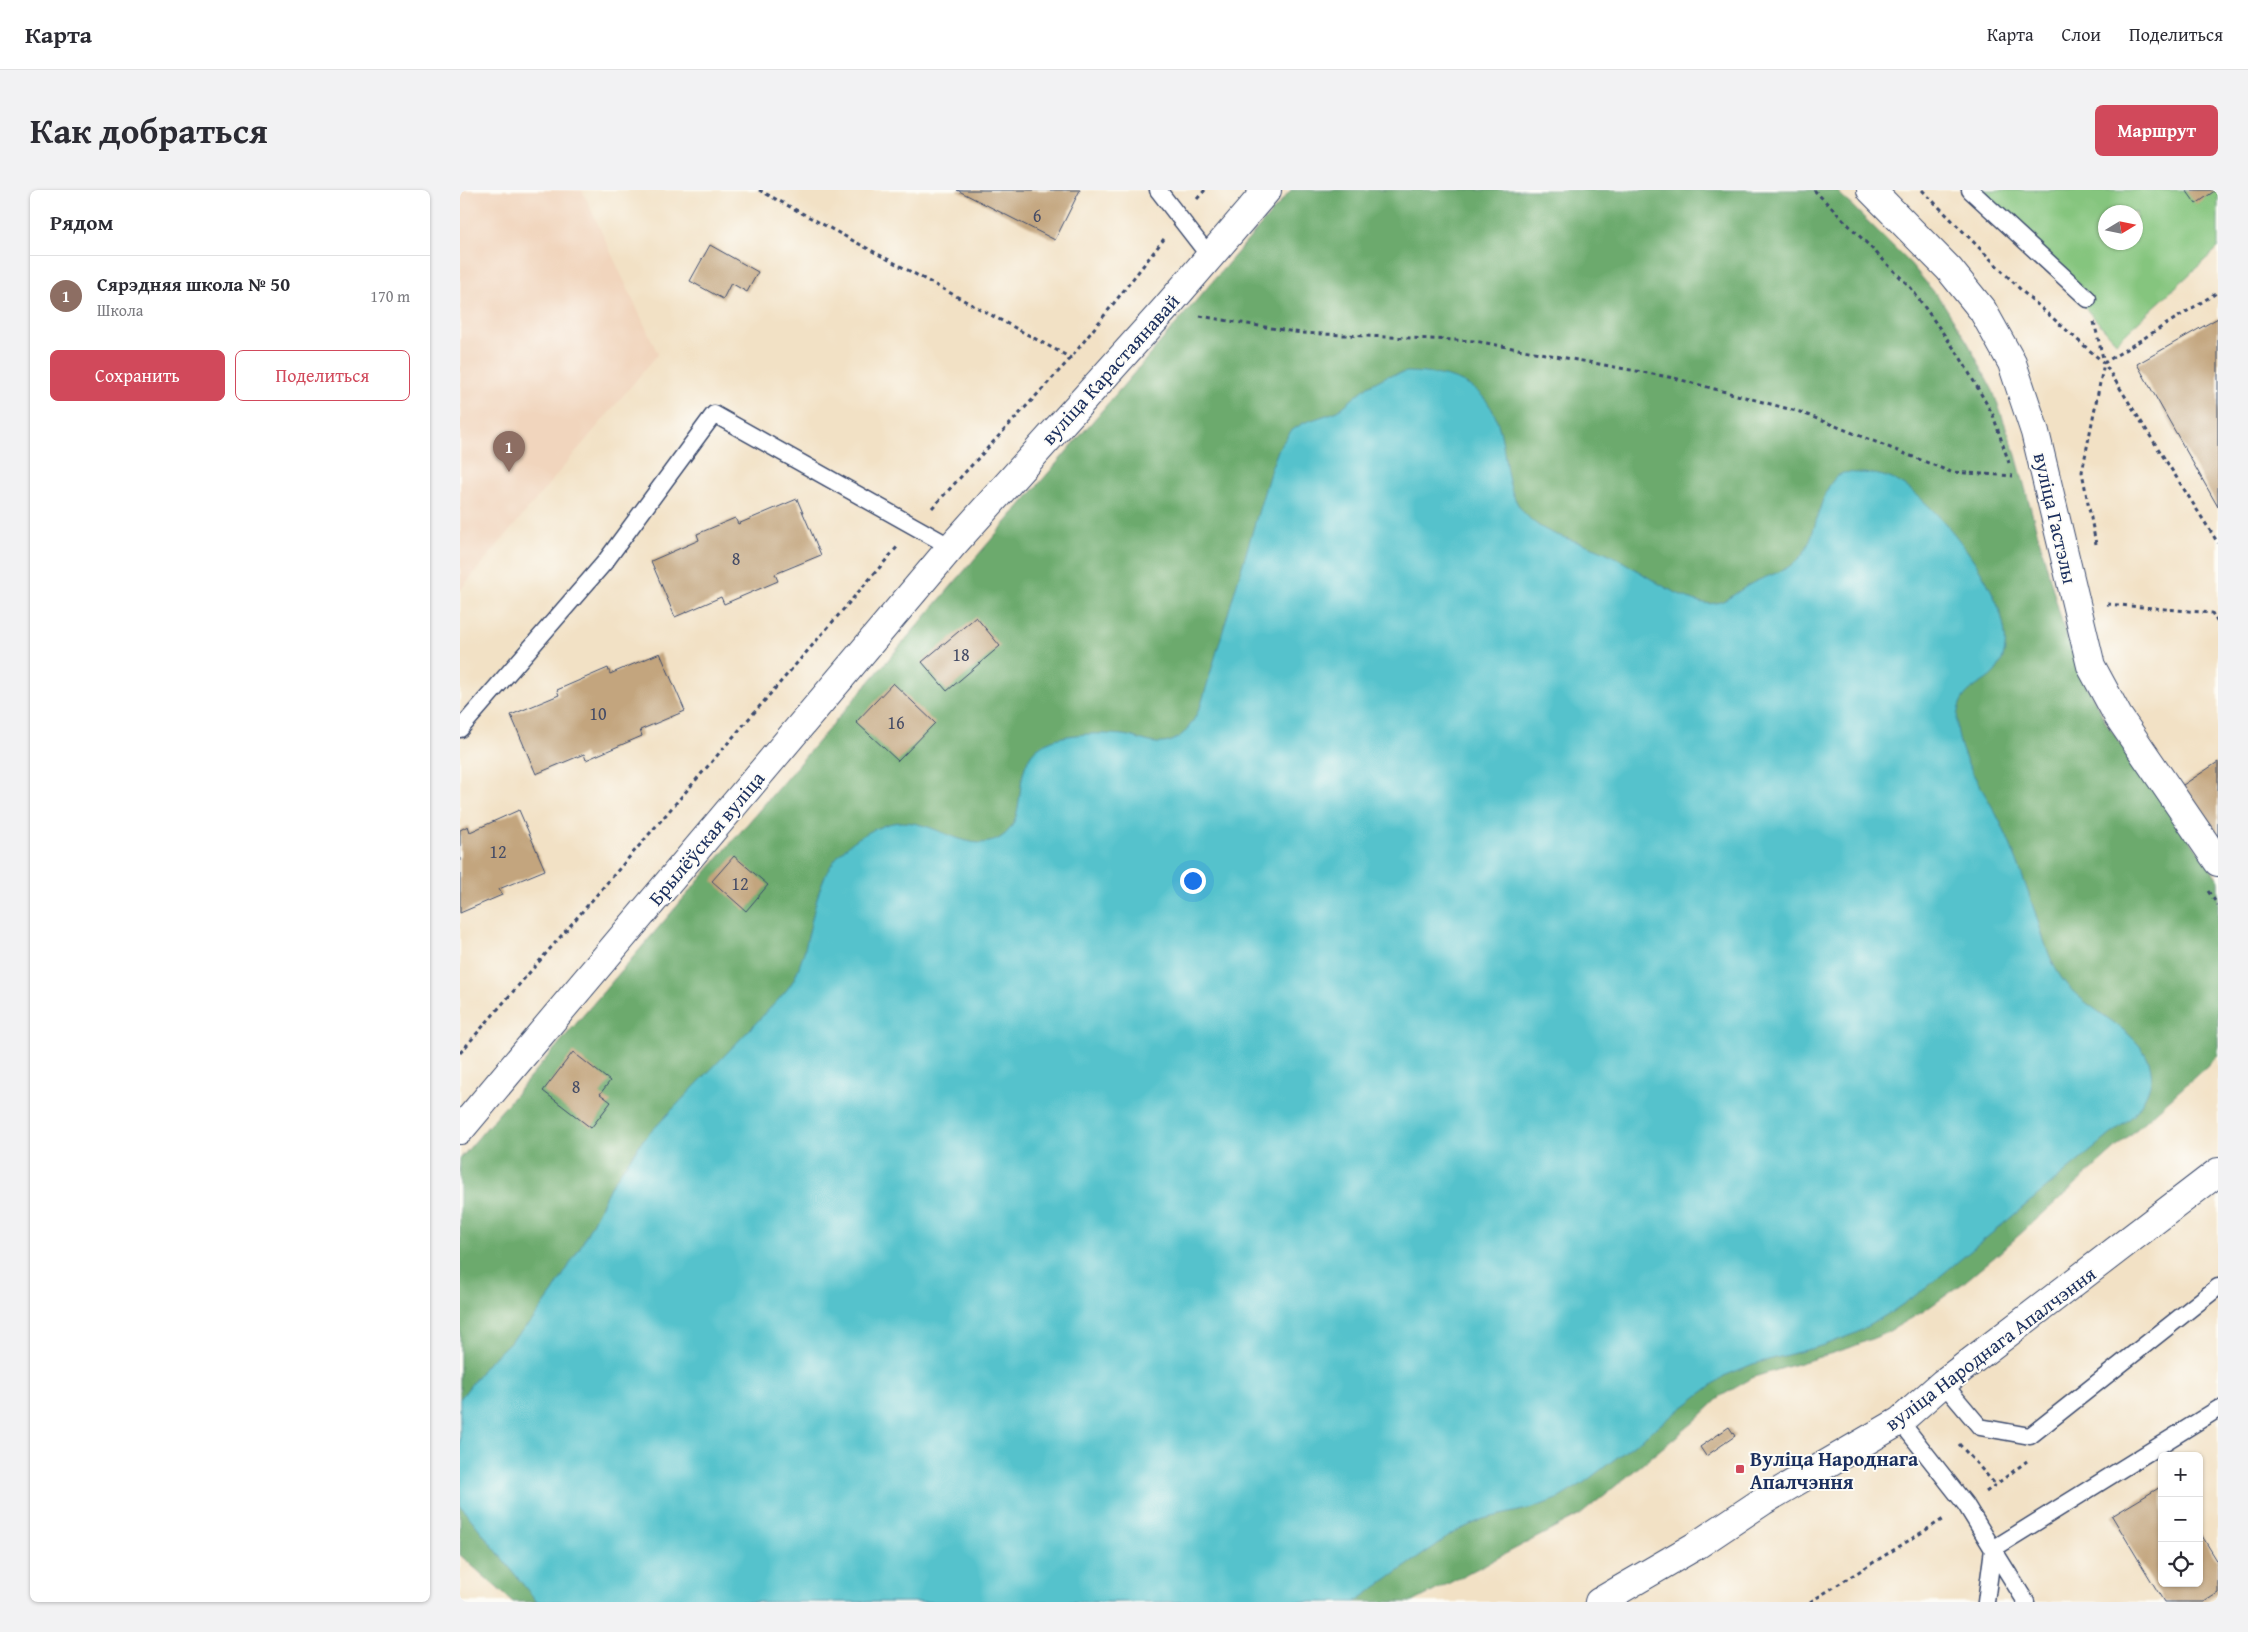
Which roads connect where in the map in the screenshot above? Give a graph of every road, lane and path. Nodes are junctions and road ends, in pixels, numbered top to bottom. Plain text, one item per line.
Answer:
1 (759, 190) edge
2 (1158, 190) edge
3 (1205, 190) edge
4 (1267, 190) edge
5 (1814, 190) edge
6 (1871, 190) edge
7 (1922, 190) edge
8 (1970, 190) edge
9 (1181, 218) junction
10 (1210, 257) junction
11 (2218, 292) edge
12 (2088, 299) joint
13 (1164, 310) junction
14 (1071, 358) junction
15 (2104, 363) junction
16 (2013, 476) junction
17 (2014, 484) dead end
18 (914, 527) junction
19 (2218, 543) edge
20 (951, 547) junction
21 (2096, 547) dead end
22 (2105, 594) dead end
23 (2107, 604) junction
24 (2077, 610) junction
25 (2218, 623) edge
26 (460, 729) edge
27 (2218, 862) edge
28 (2206, 889) dead end
29 (2218, 905) edge
30 (460, 1053) edge
31 (460, 1130) edge
32 (2218, 1172) edge
33 (2218, 1287) edge
34 (1943, 1384) junction
35 (2218, 1409) edge
36 (1900, 1421) junction
37 (1959, 1444) dead end
38 (2034, 1456) dead end
39 (1996, 1485) junction
40 (1966, 1505) junction
41 (1993, 1549) junction
42 (1599, 1602) edge
43 (1810, 1602) edge
44 (1986, 1602) edge
45 (2026, 1602) edge

1 - 14 path
2 - 9 lane
3 - 9 path
4 - 10 street, вуліца Карастаянавай
5 - 16 path
6 - 24 street, вуліца Гастэлы
7 - 15 path
8 - 12 lane
9 - 10 lane
9 - 14 path
10 - 13 street, вуліца Карастаянавай
11 - 15 path
12 - 15 path
13 - 16 path
13 - 20 street, вуліца Карастаянавай
14 - 18 path
15 - 19 path
15 - 21 path
16 - 17 path
18 - 20 lane
18 - 26 lane
18 - 30 path
20 - 31 street, Брылёўская вуліца
22 - 23 path
23 - 24 path
23 - 25 path
24 - 27 street, вуліца Гастэлы
28 - 29 path
32 - 34 street, вуліца Народнага Апалчэння
33 - 34 lane
34 - 36 street, вуліца Народнага Апалчэння
35 - 41 lane
36 - 40 lane
36 - 42 street, вуліца Народнага Апалчэння
37 - 39 path
38 - 39 path
39 - 40 path
40 - 41 lane
40 - 43 path
41 - 44 lane
41 - 45 lane

